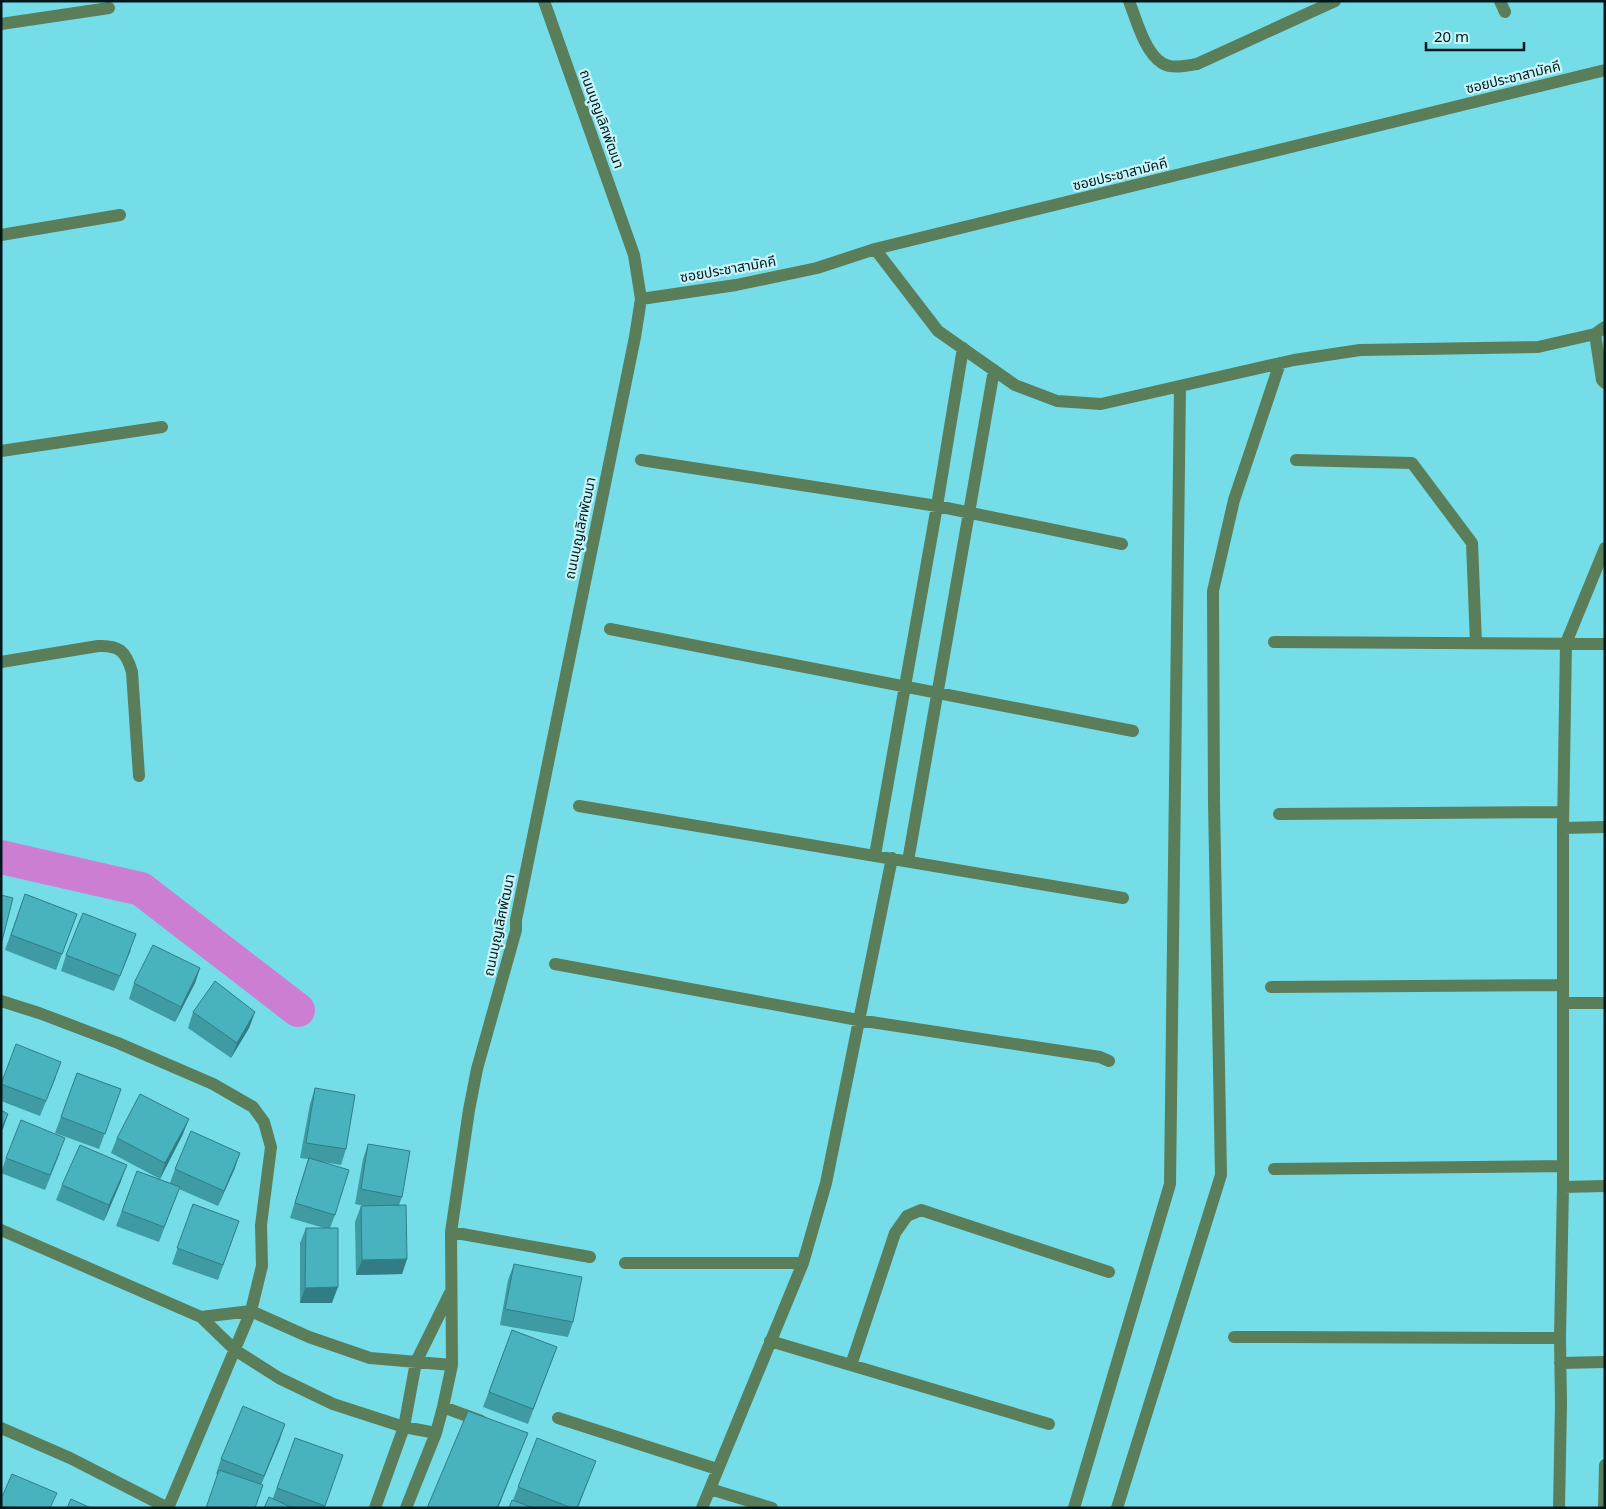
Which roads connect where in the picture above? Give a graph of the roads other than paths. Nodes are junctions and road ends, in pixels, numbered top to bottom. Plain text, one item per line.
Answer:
1 (544, 1) edge
2 (1129, 1) edge
3 (1335, 1) edge
4 (1317, 5) edge
5 (109, 8) dead end
6 (1, 24) edge
7 (1605, 70) edge
8 (120, 214) dead end
9 (1, 235) edge
10 (875, 249) junction
11 (641, 299) junction
12 (1600, 331) edge
13 (962, 348) junction
14 (1280, 363) junction
15 (994, 370) junction
16 (1605, 383) edge
17 (1180, 386) junction
18 (162, 427) dead end
19 (1, 451) edge
20 (641, 460) dead end
21 (1296, 460) dead end
22 (937, 506) junction
23 (968, 511) junction
24 (1122, 544) dead end
25 (1605, 548) edge
26 (610, 629) dead end
27 (1274, 642) dead end
28 (1476, 643) junction
29 (1566, 643) junction
30 (1605, 644) edge
31 (1, 662) edge
32 (905, 687) junction
33 (936, 693) junction
34 (1134, 731) dead end
35 (139, 776) dead end
36 (579, 806) dead end
37 (1563, 812) junction
38 (1279, 814) dead end
39 (1605, 827) edge
40 (1563, 828) junction
41 (875, 855) junction
42 (892, 858) junction
43 (908, 861) junction
44 (1123, 898) dead end
45 (555, 964) dead end
46 (1563, 985) junction
47 (1271, 986) dead end
48 (1, 1001) edge
49 (1563, 1003) junction
50 (1605, 1003) edge
51 (858, 1020) junction
52 (1110, 1061) dead end
53 (1563, 1166) junction
54 (1274, 1169) dead end
55 (1605, 1186) edge
56 (1563, 1187) junction
57 (1, 1230) edge
58 (450, 1232) junction
59 (590, 1257) dead end
60 (625, 1263) dead end
61 (803, 1263) junction
62 (1109, 1272) dead end
63 (451, 1291) junction
64 (251, 1311) junction
65 (201, 1317) junction
66 (1234, 1337) dead end
67 (1560, 1338) junction
68 (770, 1341) junction
69 (235, 1350) junction
70 (416, 1362) junction
71 (1605, 1362) edge
72 (452, 1364) junction
73 (1560, 1364) junction
74 (851, 1365) junction
75 (444, 1407) junction
76 (558, 1418) dead end
77 (488, 1424) edge
78 (1049, 1424) dead end
79 (404, 1427) junction
80 (1, 1428) edge
81 (436, 1433) junction
82 (1605, 1465) edge
83 (718, 1469) junction
84 (710, 1489) junction
85 (168, 1508) edge
86 (375, 1508) edge
87 (406, 1508) edge
88 (702, 1508) edge
89 (772, 1508) edge
90 (1074, 1508) edge
91 (1118, 1508) edge
92 (1559, 1508) edge
93 (1604, 1508) edge

1 - 11 street, ถนนบุญเลิศพัฒนา
2 - 4 street
3 - 4 street
5 - 6 street
7 - 10 street, ซอยประชาสามัคคี
8 - 9 street
10 - 11 street, ซอยประชาสามัคคี
10 - 13 street
11 - 58 street, ถนนบุญเลิศพัฒนา
12 - 14 street
12 - 16 street
13 - 15 street
13 - 22 street
14 - 17 street
14 - 91 street
15 - 17 street
15 - 23 street
17 - 90 street
18 - 19 street
20 - 22 street
21 - 28 street
22 - 23 street
22 - 32 street
23 - 24 street
23 - 33 street
25 - 29 street
26 - 32 street
27 - 28 street
28 - 29 street
29 - 30 street
29 - 37 street
31 - 35 street
32 - 33 street
32 - 41 street
33 - 34 street
33 - 43 street
36 - 41 street
37 - 38 street
37 - 40 street
39 - 40 street
40 - 46 street
41 - 42 street
42 - 43 street
42 - 51 street
43 - 44 street
45 - 51 street
46 - 47 street
46 - 49 street
48 - 64 street
49 - 50 street
49 - 53 street
51 - 52 street
51 - 61 street
53 - 54 street
53 - 56 street
55 - 56 street
56 - 67 street
57 - 65 street
58 - 59 street
58 - 63 street, ถนนบุญเลิศพัฒนา
60 - 61 street
61 - 68 street
62 - 74 street
63 - 70 street
63 - 72 street, ถนนบุญเลิศพัฒนา
64 - 65 street
64 - 69 street
64 - 70 street
65 - 69 street
66 - 67 street
67 - 73 street
68 - 74 street
68 - 83 street
69 - 79 street
69 - 85 street
70 - 72 street
70 - 79 street
71 - 73 street
72 - 75 street, ถนนบุญเลิศพัฒนา
73 - 92 street
74 - 78 street
75 - 77 street
75 - 81 street, ถนนบุญเลิศพัฒนา
76 - 83 street
79 - 81 street
79 - 86 street
80 - 85 street
81 - 87 street, ถนนบุญเลิศพัฒนา
82 - 93 street
83 - 84 street
84 - 88 street
84 - 89 street

